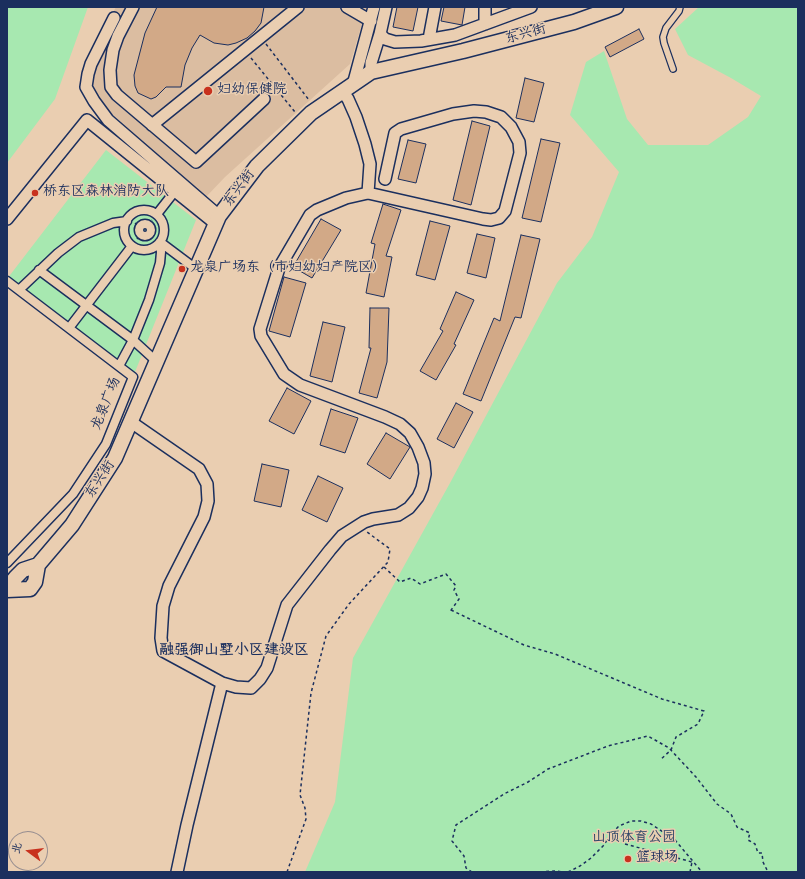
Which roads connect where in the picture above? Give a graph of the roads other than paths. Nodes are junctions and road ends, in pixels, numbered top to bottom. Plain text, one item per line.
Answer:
1 (133, 7) edge
2 (298, 7) edge
3 (347, 7) edge
4 (374, 7) edge
5 (386, 7) edge
6 (435, 7) edge
7 (485, 7) edge
8 (529, 7) edge
9 (616, 7) edge
10 (680, 7) edge
11 (114, 18) dead end
12 (371, 21) junction
13 (485, 24) junction
14 (380, 34) junction
15 (429, 39) junction
16 (673, 69) dead end
17 (371, 72) junction
18 (348, 88) junction
19 (264, 99) dead end
20 (152, 125) junction
21 (385, 179) dead end
22 (175, 190) junction
23 (368, 193) junction
24 (157, 214) junction
25 (7, 219) edge
26 (218, 220) junction
27 (127, 221) junction
28 (160, 242) junction
29 (132, 246) junction
30 (196, 269) junction
31 (39, 270) junction
32 (7, 281) edge
33 (19, 290) junction
34 (87, 304) junction
35 (69, 328) junction
36 (134, 340) junction
37 (156, 361) junction
38 (119, 366) junction
39 (131, 422) junction
40 (76, 490) junction
41 (89, 499) junction
42 (7, 564) edge
43 (7, 589) edge
44 (222, 683) junction
45 (177, 872) edge

1 - 20 street
2 - 20 street
3 - 12 street
4 - 12 street
5 - 14 street
6 - 15 street
7 - 13 street
8 - 13 street
9 - 17 street, 东兴街
10 - 16 lane
11 - 26 street
12 - 18 street
13 - 15 street
14 - 15 street
14 - 17 street
17 - 18 street, 东兴街
18 - 23 street
18 - 26 street, 东兴街
19 - 20 street
21 - 23 street
22 - 24 street
22 - 25 street
22 - 26 street
23 - 44 street
24 - 27 street
24 - 28 street
26 - 30 street, 东兴街
27 - 29 street
27 - 31 street
28 - 29 street
28 - 30 street
28 - 36 street
29 - 34 street
30 - 37 street, 东兴街
31 - 33 street
31 - 34 street
32 - 33 street, 龙泉广场
33 - 35 street, 龙泉广场
34 - 35 street
34 - 36 street
35 - 38 street, 龙泉广场
36 - 37 street
36 - 38 street
37 - 39 street, 东兴街
38 - 40 street, 龙泉广场
39 - 41 street, 东兴街
39 - 44 street
40 - 41 street
40 - 42 street, 龙泉广场
41 - 43 street, 东兴街
44 - 45 street

